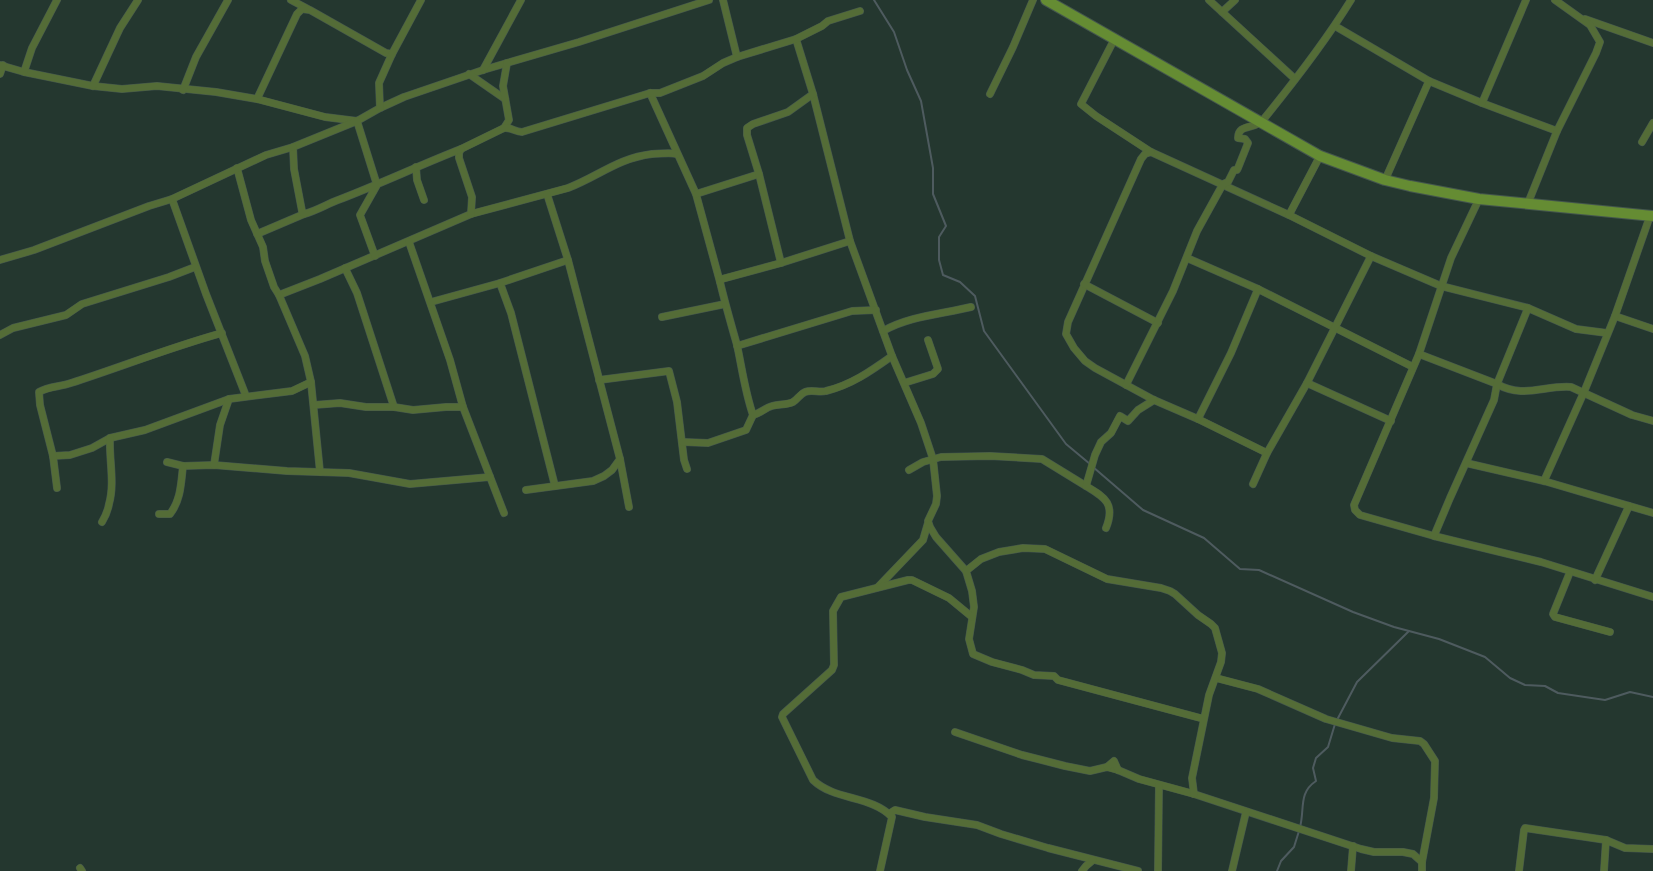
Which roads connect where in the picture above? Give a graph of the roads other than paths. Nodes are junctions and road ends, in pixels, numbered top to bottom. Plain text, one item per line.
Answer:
1 (57, 0) edge
2 (138, 0) edge
3 (228, 0) edge
4 (291, 0) edge
5 (421, 0) edge
6 (521, 0) edge
7 (709, 0) edge
8 (723, 0) edge
9 (1033, 0) edge
10 (1046, 0) edge
11 (1209, 0) edge
12 (1235, 0) edge
13 (1351, 0) edge
14 (1526, 0) edge
15 (1555, 0) edge
16 (310, 10) junction
17 (860, 11) dead end
18 (1222, 12) junction
19 (1575, 15) junction
20 (1335, 26) junction
21 (1115, 38) junction
22 (796, 39) junction
23 (1653, 43) edge
24 (392, 54) junction
25 (737, 57) junction
26 (507, 63) junction
27 (2, 65) edge
28 (483, 70) junction
29 (24, 72) junction
30 (0, 74) edge
31 (469, 74) junction
32 (1294, 79) junction
33 (1429, 81) junction
34 (94, 86) junction
35 (183, 90) junction
36 (650, 93) junction
37 (813, 94) junction
38 (990, 94) dead end
39 (257, 99) junction
40 (505, 99) junction
41 (1482, 103) junction
42 (380, 108) junction
43 (357, 122) junction
44 (1261, 123) junction
45 (1653, 123) edge
46 (508, 125) junction
47 (1557, 131) junction
48 (1642, 142) dead end
49 (293, 147) junction
50 (462, 149) junction
51 (1151, 152) junction
52 (677, 154) junction
53 (1320, 156) junction
54 (416, 167) junction
55 (237, 168) junction
56 (759, 174) junction
57 (1385, 180) junction
58 (1223, 184) junction
59 (377, 185) junction
60 (547, 194) junction
61 (696, 194) junction
62 (172, 198) junction
63 (1479, 199) junction
64 (424, 200) dead end
65 (1528, 203) junction
66 (304, 214) junction
67 (471, 214) junction
68 (1288, 215) junction
69 (1652, 216) edge
70 (257, 234) junction
71 (850, 241) junction
72 (409, 242) junction
73 (375, 256) junction
74 (1371, 256) junction
75 (1187, 258) junction
76 (0, 260) edge
77 (568, 260) junction
78 (781, 263) junction
79 (196, 267) junction
80 (345, 268) junction
81 (720, 282) junction
82 (500, 283) junction
83 (1084, 284) junction
84 (1441, 286) junction
85 (1258, 289) junction
86 (279, 295) junction
87 (431, 302) junction
88 (725, 304) junction
89 (971, 307) dead end
90 (1528, 308) junction
91 (876, 310) junction
92 (1615, 316) junction
93 (662, 317) dead end
94 (1158, 323) junction
95 (1334, 327) junction
96 (1653, 329) edge
97 (883, 331) junction
98 (222, 333) junction
99 (1607, 333) junction
100 (0, 334) edge
101 (928, 340) dead end
102 (737, 346) junction
103 (1419, 354) junction
104 (892, 356) junction
105 (1413, 367) junction
106 (599, 380) junction
107 (311, 382) junction
108 (904, 383) junction
109 (1307, 383) junction
110 (1497, 384) junction
111 (1126, 385) junction
112 (1584, 392) junction
113 (246, 396) junction
114 (229, 399) junction
115 (1154, 400) junction
116 (314, 405) junction
117 (394, 407) junction
118 (463, 407) junction
119 (753, 415) junction
120 (1198, 419) junction
121 (1391, 421) junction
122 (1653, 421) edge
123 (110, 438) junction
124 (683, 442) junction
125 (1267, 453) junction
126 (53, 456) junction
127 (620, 459) junction
128 (933, 459) junction
129 (167, 462) dead end
130 (1466, 463) junction
131 (214, 465) junction
132 (183, 466) junction
133 (687, 469) dead end
134 (909, 470) dead end
135 (320, 472) junction
136 (490, 477) junction
137 (1544, 481) junction
138 (1253, 484) dead end
139 (555, 486) junction
140 (1086, 486) junction
141 (57, 488) dead end
142 (526, 490) dead end
143 (1629, 506) junction
144 (629, 507) dead end
145 (1653, 512) edge
146 (504, 513) dead end
147 (160, 514) dead end
148 (928, 521) junction
149 (102, 522) dead end
150 (1106, 528) dead end
151 (1434, 536) junction
152 (966, 571) junction
153 (1570, 572) junction
154 (1595, 580) junction
155 (877, 588) junction
156 (1653, 597) edge
157 (972, 617) junction
158 (1610, 632) dead end
159 (1216, 678) junction
160 (1204, 719) junction
161 (955, 732) dead end
162 (1159, 785) junction
163 (1194, 794) junction
164 (1246, 812) junction
165 (889, 814) junction
166 (1606, 840) junction
167 (1353, 846) junction
168 (1653, 849) edge
169 (1093, 860) junction
170 (1422, 862) junction
171 (880, 871) edge
172 (1082, 871) edge
173 (1138, 871) edge
174 (1158, 871) edge
175 (1232, 871) edge
176 (1351, 871) edge
177 (1422, 871) edge
178 (1519, 871) edge
179 (1604, 871) edge

1 - 29 street
2 - 34 street
3 - 35 street
4 - 16 street
5 - 24 street
6 - 28 street
7 - 26 street
8 - 25 street
9 - 38 street
10 - 21 main road
11 - 18 street
12 - 18 street
13 - 20 street
14 - 41 street
15 - 19 street
16 - 24 street
16 - 39 street
17 - 22 street
18 - 32 street
19 - 23 street
19 - 47 street
20 - 32 street
20 - 33 street
21 - 44 main road
21 - 51 street
22 - 25 street
22 - 37 street
24 - 42 street
25 - 36 street
26 - 28 street
26 - 40 street
27 - 29 street
27 - 30 street
28 - 31 street
29 - 34 street
31 - 40 street
31 - 42 street
32 - 44 street
33 - 41 street
33 - 57 street
34 - 35 street
35 - 39 street
36 - 46 street
36 - 52 street
37 - 56 street
37 - 71 street
39 - 43 street
40 - 46 street
41 - 47 street
42 - 43 street
43 - 49 street
43 - 59 street
44 - 53 main road
44 - 58 street
45 - 48 street
46 - 50 street
47 - 65 street
49 - 55 street
49 - 66 street
50 - 54 street
50 - 67 street
51 - 58 street
51 - 83 street
52 - 60 street
52 - 61 street
53 - 57 main road
53 - 68 street
54 - 59 street
54 - 64 street
55 - 62 street
55 - 70 street
56 - 61 street
56 - 78 street
57 - 63 main road
58 - 68 street
58 - 75 street
59 - 66 street
59 - 73 street
60 - 67 street
60 - 77 street
61 - 81 street
62 - 76 street
62 - 79 street
63 - 65 main road
63 - 84 street
65 - 69 main road
66 - 70 street
67 - 72 street
68 - 74 street
69 - 92 street
70 - 86 street
71 - 78 street
71 - 91 street
72 - 73 street
72 - 87 street
73 - 80 street
74 - 84 street
74 - 95 street
75 - 85 street
75 - 94 street
77 - 82 street
77 - 106 street
78 - 81 street
79 - 98 street
79 - 100 street
80 - 86 street
80 - 117 street
81 - 88 street
82 - 87 street
82 - 139 street
83 - 94 street
83 - 111 street
84 - 90 street
84 - 103 street
85 - 95 street
85 - 120 street
86 - 107 street
87 - 118 street
88 - 93 street
88 - 102 street
89 - 97 street
90 - 99 street
90 - 110 street
91 - 97 street
91 - 102 street
92 - 96 street
92 - 99 street
94 - 111 street
95 - 105 street
95 - 109 street
97 - 104 street
98 - 113 street
98 - 126 street
99 - 112 street
101 - 108 street
102 - 119 street
103 - 105 street
103 - 110 street
104 - 108 street
104 - 119 street
105 - 121 street
106 - 124 street
106 - 127 street
107 - 113 street
107 - 116 street
108 - 128 street
109 - 121 street
109 - 125 street
110 - 112 street
110 - 130 street
111 - 115 street
112 - 122 street
112 - 137 street
113 - 114 street
114 - 123 street
114 - 131 street
115 - 120 street
115 - 140 street
116 - 117 street
116 - 135 street
117 - 118 street
118 - 136 street
119 - 124 street
120 - 125 street
121 - 151 street
123 - 126 street
123 - 149 street
124 - 133 street
125 - 138 street
126 - 141 street
127 - 139 street
127 - 144 street
128 - 134 street
128 - 140 street
128 - 148 street
129 - 132 street
130 - 137 street
130 - 151 street
131 - 132 street
131 - 135 street
132 - 147 street
135 - 136 street
136 - 146 street
137 - 143 street
139 - 142 street
140 - 150 street
143 - 145 street
143 - 154 street
148 - 152 street
148 - 155 street
151 - 153 street
152 - 157 street
152 - 159 street
153 - 154 street
153 - 158 street
154 - 156 street
155 - 157 street
155 - 165 street
157 - 160 street
159 - 160 street
159 - 170 street
160 - 163 street
161 - 162 street
162 - 163 street
162 - 174 street
163 - 164 street
164 - 167 street
164 - 175 street
165 - 169 street
165 - 171 street
166 - 168 street
166 - 178 street
166 - 179 street
167 - 170 street
167 - 176 street
169 - 172 street
169 - 173 street
170 - 177 street

